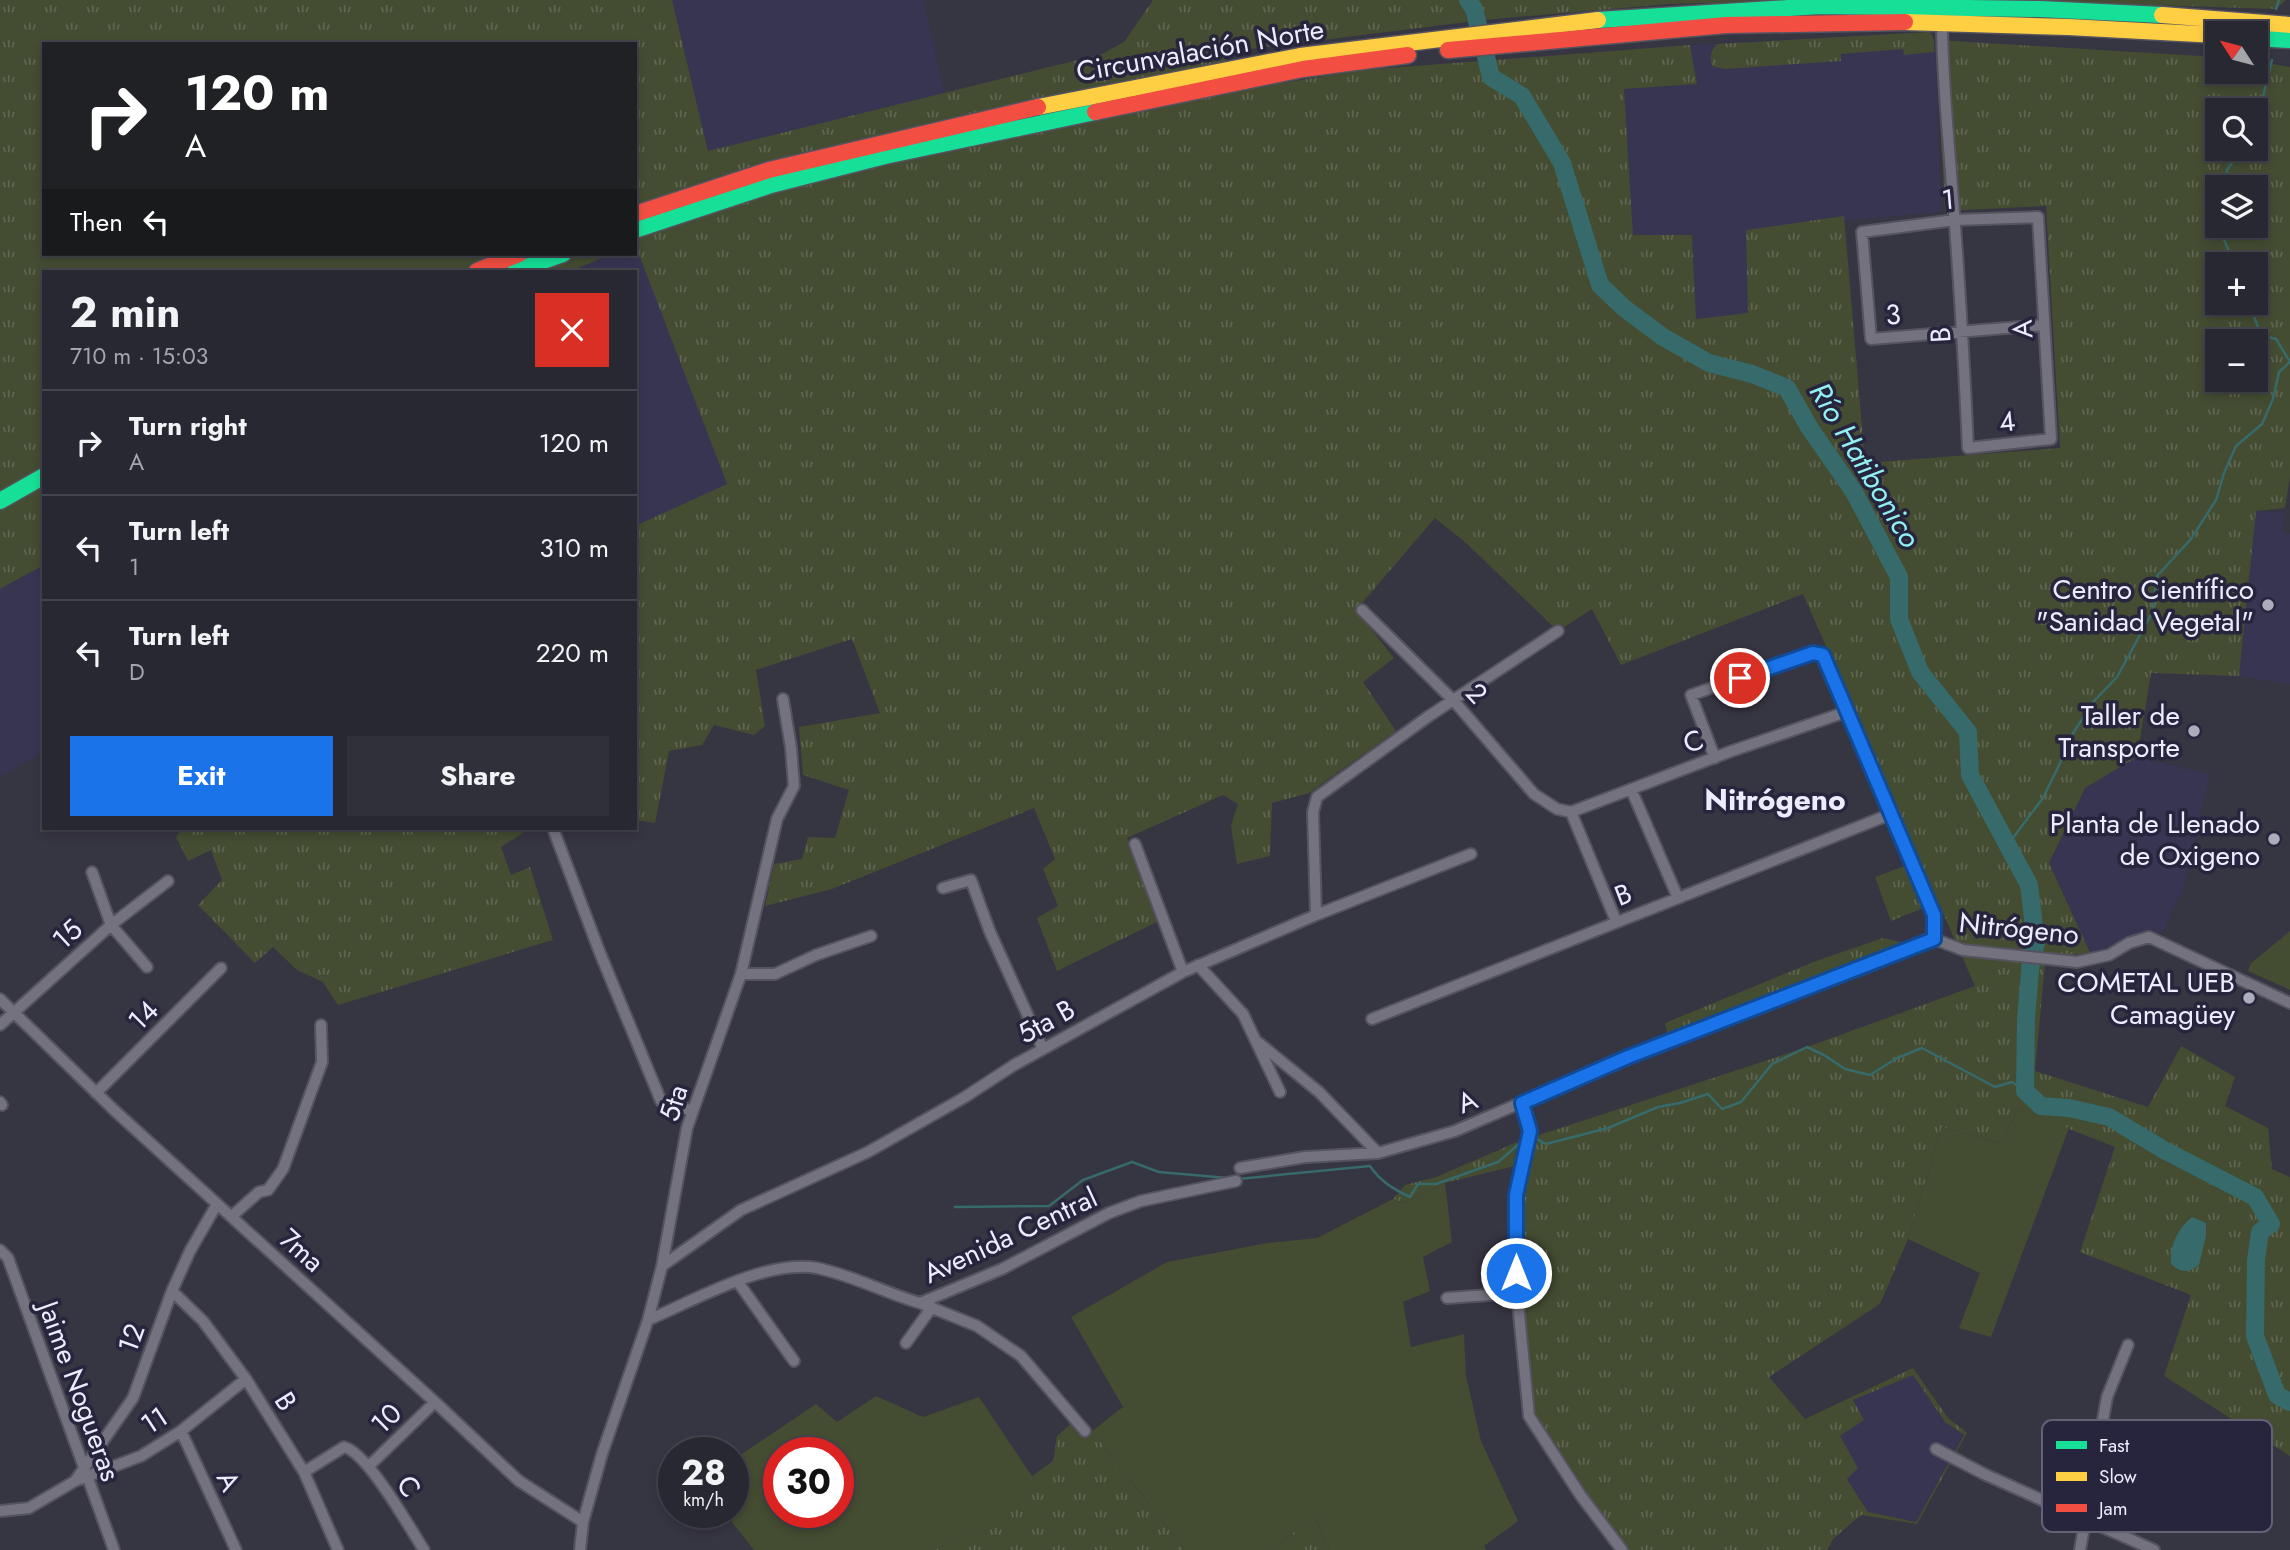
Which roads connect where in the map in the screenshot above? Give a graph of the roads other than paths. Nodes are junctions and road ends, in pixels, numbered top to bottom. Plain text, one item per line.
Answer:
1 (1942, 10) edge
2 (2154, 16) junction
3 (2290, 25) edge
4 (2205, 31) edge
5 (2268, 39) edge
6 (2290, 40) edge
7 (1448, 43) junction
8 (637, 213) edge
9 (2038, 217) joint
10 (1955, 220) junction
11 (637, 229) edge
12 (514, 256) edge
13 (557, 256) edge
14 (479, 270) edge
15 (518, 270) edge
16 (2044, 325) junction
17 (1963, 331) junction
18 (1871, 339) joint
19 (2051, 439) joint
20 (1968, 448) joint
21 (42, 463) edge
22 (42, 477) edge
23 (0, 486) edge
24 (0, 501) edge
25 (1362, 610) dead end
26 (1558, 631) dead end
27 (783, 699) dead end
28 (1454, 701) junction
29 (1846, 712) junction
30 (1715, 758) junction
31 (1631, 789) junction
32 (1572, 812) junction
33 (1891, 814) junction
34 (554, 831) dead end
35 (1135, 845) dead end
36 (1471, 854) dead end
37 (92, 872) dead end
38 (169, 881) dead end
39 (943, 888) dead end
40 (1678, 898) junction
41 (1316, 915) junction
42 (1616, 921) junction
43 (111, 925) junction
44 (871, 936) dead end
45 (1934, 939) junction
46 (1198, 965) junction
47 (147, 967) dead end
48 (222, 968) dead end
49 (1184, 972) junction
50 (741, 974) junction
51 (0, 999) edge
52 (2290, 1003) edge
53 (14, 1014) junction
54 (1372, 1019) dead end
55 (0, 1025) edge
56 (321, 1026) dead end
57 (1259, 1043) junction
58 (1043, 1049) junction
59 (1280, 1092) dead end
60 (96, 1093) junction
61 (1522, 1103) junction
62 (693, 1111) junction
63 (1378, 1153) junction
64 (1240, 1168) dead end
65 (1236, 1181) dead end
66 (217, 1204) junction
67 (232, 1216) junction
68 (0, 1250) edge
69 (662, 1266) junction
70 (738, 1282) junction
71 (172, 1291) junction
72 (1517, 1293) junction
73 (1447, 1298) dead end
74 (920, 1303) junction
75 (932, 1307) junction
76 (648, 1320) junction
77 (906, 1343) dead end
78 (2128, 1345) dead end
79 (794, 1361) dead end
80 (246, 1379) junction
81 (435, 1402) junction
82 (2103, 1420) edge
83 (181, 1431) junction
84 (1086, 1431) dead end
85 (352, 1449) joint
86 (1936, 1449) dead end
87 (369, 1466) junction
88 (86, 1472) junction
89 (304, 1472) junction
90 (2042, 1501) edge
91 (0, 1511) edge
92 (583, 1522) junction
93 (2082, 1532) edge
94 (2112, 1532) edge
95 (581, 1545) edge
96 (114, 1550) edge
97 (236, 1550) edge
98 (338, 1550) edge
99 (424, 1550) edge
100 (593, 1550) edge
101 (1622, 1550) edge
102 (2080, 1550) edge
103 (2154, 1550) edge

1 - 2 highway, Circunvalación Norte
1 - 7 highway, Circunvalación Norte
1 - 10 street, B
2 - 3 highway, Circunvalación Norte
2 - 4 highway, Circunvalación Norte
5 - 6 highway
7 - 8 highway, Circunvalación Norte
7 - 11 highway, Circunvalación Norte
9 - 10 street, 1
9 - 16 street, A
10 - 17 street, B
10 - 18 street, 1
12 - 14 highway
13 - 15 highway
16 - 17 street, 3
16 - 19 street, A
17 - 18 street, 3
17 - 20 street, B
19 - 20 street, 4
21 - 23 highway
22 - 24 highway
25 - 28 street, 2
26 - 28 street
27 - 50 street, 5ta
28 - 32 street, 2
28 - 41 street
29 - 30 street, C
29 - 30 street
29 - 33 street
30 - 31 street, C
31 - 32 street, C
31 - 40 street
32 - 42 street
33 - 40 street, B
33 - 45 street
34 - 62 street
35 - 49 street
36 - 41 street, 5ta B
37 - 43 street
38 - 43 street, 15
39 - 58 street
40 - 42 street, B
41 - 46 street, 5ta B
42 - 54 street, B
43 - 47 street
43 - 53 street, 15
44 - 50 street
45 - 52 street, Nitrógeno
45 - 61 street, A
46 - 49 street, 5ta B
46 - 57 street
48 - 60 street, 14
49 - 58 street, 5ta B
50 - 62 street, 5ta
51 - 53 street, 7ma
53 - 55 street, 15
53 - 60 street, 7ma
56 - 67 street
57 - 59 street
57 - 63 street
58 - 69 street, 5ta B
60 - 66 street, 7ma
61 - 63 street, A
61 - 72 street
62 - 69 street, 5ta
63 - 64 street, A
65 - 74 street, Avenida Central
66 - 67 street, 7ma
66 - 71 street, 12
67 - 81 street, 7ma
68 - 88 street, Jaime Nogueras
69 - 76 street, 5ta
70 - 74 street, Avenida Central
70 - 76 street, Avenida Central
70 - 79 street
71 - 80 street, B
71 - 88 street, 12
72 - 73 street
72 - 101 street
74 - 75 street
75 - 77 street
75 - 84 street
76 - 92 street, 5ta
78 - 82 street
80 - 83 street, 11
80 - 89 street, B
81 - 87 street, 10
81 - 92 street, 7ma
83 - 88 street, 11
83 - 97 street, A
85 - 87 street, C
85 - 89 street, 10
86 - 90 street
87 - 99 street, C
88 - 91 street, 11
88 - 96 street, Jaime Nogueras
89 - 98 street, B
92 - 95 street, 5ta
93 - 102 street
94 - 103 street
95 - 100 street

